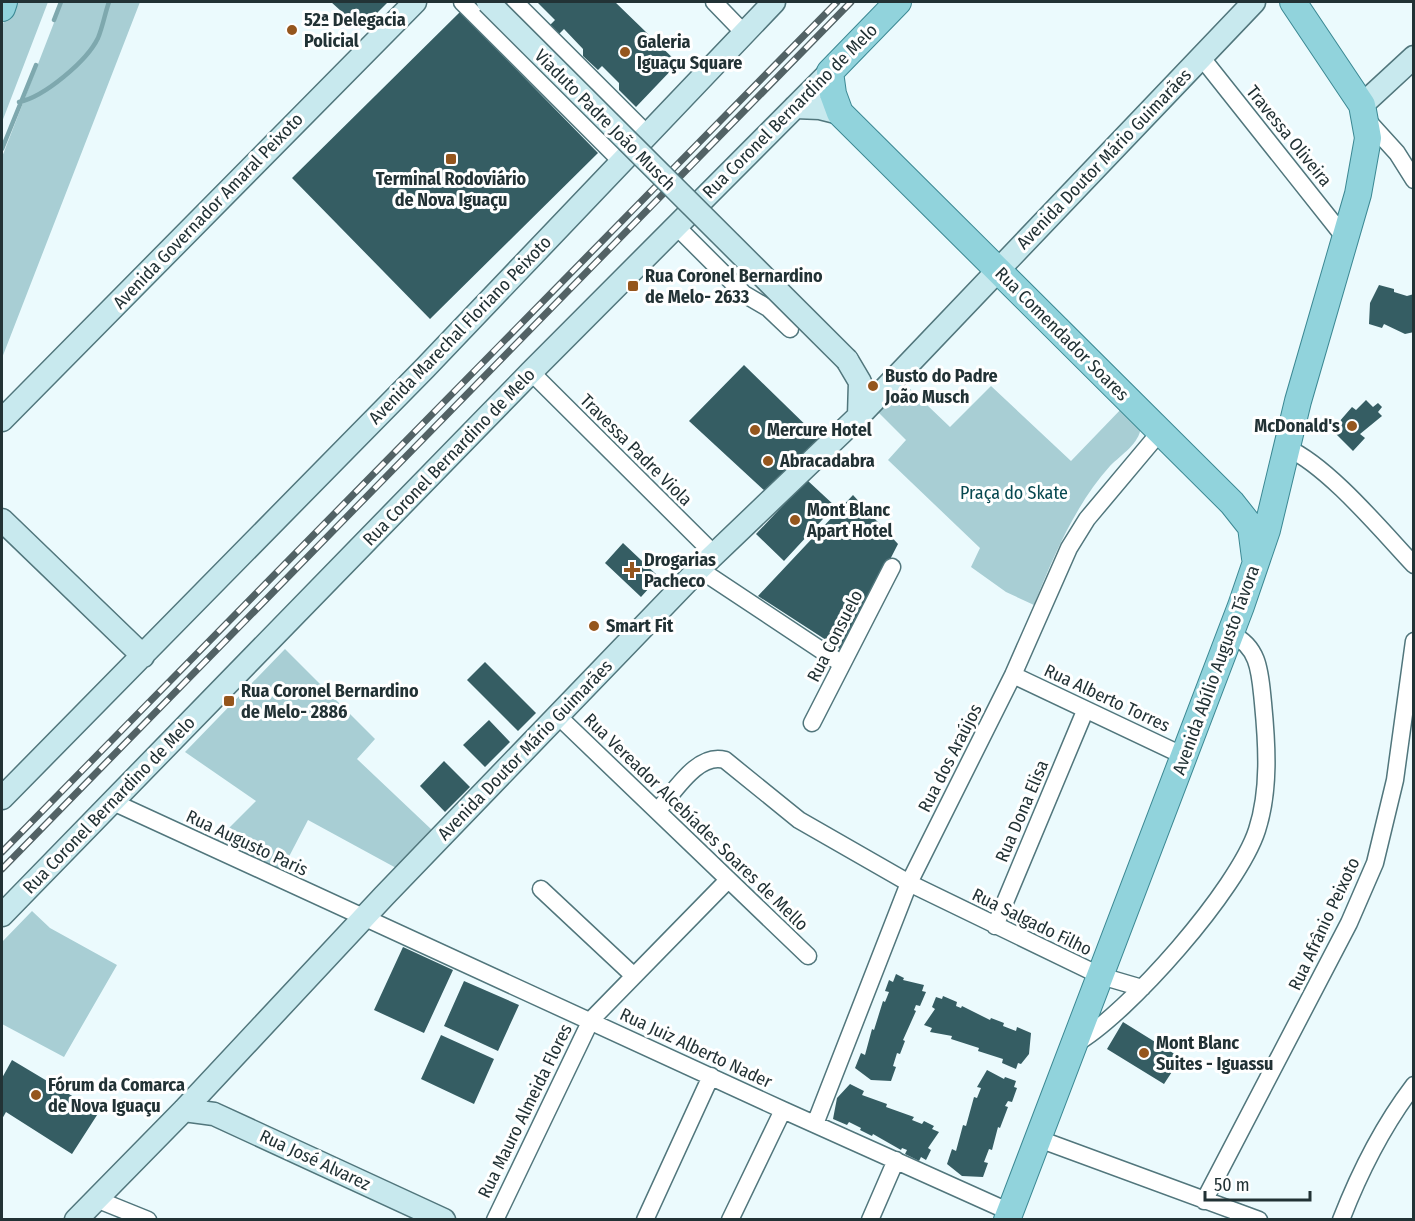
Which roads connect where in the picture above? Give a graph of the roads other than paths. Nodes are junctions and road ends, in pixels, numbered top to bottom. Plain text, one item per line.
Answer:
1 (4, 2) edge
2 (415, 2) edge
3 (462, 2) edge
4 (488, 2) edge
5 (515, 2) edge
6 (714, 2) edge
7 (774, 2) edge
8 (898, 2) edge
9 (1254, 2) edge
10 (1293, 2) edge
11 (2, 8) edge
12 (744, 33) junction
13 (1413, 57) edge
14 (1202, 58) junction
15 (830, 72) junction
16 (795, 107) junction
17 (1364, 112) junction
18 (840, 113) junction
19 (648, 135) junction
20 (622, 162) junction
21 (1413, 180) edge
22 (676, 226) junction
23 (1345, 237) junction
24 (997, 271) junction
25 (790, 329) dead end
26 (849, 362) junction
27 (904, 370) junction
28 (531, 372) junction
29 (859, 416) junction
30 (2, 420) edge
31 (1160, 432) junction
32 (1287, 448) junction
33 (1275, 491) junction
34 (1232, 503) junction
35 (2, 520) edge
36 (706, 562) junction
37 (1413, 565) edge
38 (892, 567) dead end
39 (1254, 569) junction
40 (1231, 634) junction
41 (1413, 641) edge
42 (143, 656) junction
43 (842, 664) junction
44 (1013, 675) junction
45 (1085, 711) junction
46 (558, 716) junction
47 (812, 723) dead end
48 (1184, 756) junction
49 (2, 798) edge
50 (113, 802) junction
51 (657, 811) junction
52 (728, 880) junction
53 (909, 883) junction
54 (541, 889) dead end
55 (2, 915) edge
56 (366, 917) junction
57 (995, 926) junction
58 (808, 956) dead end
59 (634, 976) junction
60 (1101, 976) junction
61 (1142, 988) junction
62 (591, 1020) junction
63 (1075, 1044) junction
64 (711, 1076) junction
65 (211, 1081) junction
66 (1413, 1085) edge
67 (184, 1110) junction
68 (783, 1110) junction
69 (214, 1114) junction
70 (815, 1124) junction
71 (1039, 1139) junction
72 (896, 1160) junction
73 (96, 1199) junction
74 (1204, 1201) junction
75 (126, 1215) edge
76 (1009, 1216) edge
77 (76, 1220) edge
78 (148, 1220) edge
79 (444, 1220) edge
80 (495, 1220) edge
81 (645, 1220) edge
82 (730, 1220) edge
83 (870, 1220) edge
84 (1259, 1220) edge
85 (1341, 1220) edge

1 - 11 main road
2 - 30 main road, Avenida Governador Amaral Peixoto
3 - 20 street
4 - 26 main road, Viaduto Padre João Musch, bridge
5 - 19 street
6 - 12 street
7 - 12 main road, Avenida Marechal Floriano Peixoto
8 - 15 main road, Rua Coronel Bernardino de Melo
9 - 14 main road, Avenida Doutor Mário Guimarães
10 - 17 main road
12 - 19 main road, Avenida Marechal Floriano Peixoto
13 - 17 main road
14 - 23 street, Travessa Oliveira
14 - 24 main road, Avenida Doutor Mário Guimarães
15 - 16 main road, Rua Coronel Bernardino de Melo
15 - 18 main road, Rua Comendador Soares
16 - 18 main road
16 - 22 main road, Rua Coronel Bernardino de Melo
17 - 21 street
17 - 23 main road, Avenida Abílio Augusto Távora
18 - 24 main road, Rua Comendador Soares
19 - 20 main road, Avenida Marechal Floriano Peixoto
20 - 42 main road, Avenida Marechal Floriano Peixoto
22 - 25 street
22 - 28 main road, Rua Coronel Bernardino de Melo
23 - 32 main road, Avenida Abílio Augusto Távora
24 - 27 main road, Avenida Doutor Mário Guimarães
24 - 31 main road, Rua Comendador Soares
26 - 27 main road, Viaduto Padre João Musch
26 - 29 main road, Viaduto Padre João Musch
27 - 29 main road, Avenida Doutor Mário Guimarães
28 - 36 street, Travessa Padre Viola
28 - 50 main road, Rua Coronel Bernardino de Melo
29 - 36 main road, Avenida Doutor Mário Guimarães
31 - 34 main road, Rua Comendador Soares
31 - 44 street, Rua dos Araújos
32 - 33 main road, Avenida Abílio Augusto Távora
32 - 37 street
33 - 34 main road
33 - 39 main road, Avenida Abílio Augusto Távora
34 - 39 main road, Rua Comendador Soares
35 - 42 main road
36 - 43 street, Travessa Padre Viola
36 - 46 main road, Avenida Doutor Mário Guimarães
38 - 43 street, Rua Consuelo
39 - 40 main road, Avenida Abílio Augusto Távora
40 - 48 main road, Avenida Abílio Augusto Távora
40 - 61 street
41 - 74 street, Rua Afrânio Peixoto
42 - 49 main road, Avenida Marechal Floriano Peixoto
43 - 47 street, Rua Consuelo
44 - 45 street, Rua Alberto Torres
44 - 53 street, Rua dos Araújos
45 - 48 street, Rua Alberto Torres
45 - 57 street, Rua Dona Elisa
46 - 51 street, Rua Vereador Alcebíades Soares de Mello
46 - 56 main road, Avenida Doutor Mário Guimarães
48 - 60 main road, Avenida Abílio Augusto Távora
50 - 55 main road, Rua Coronel Bernardino de Melo
50 - 56 street, Rua Augusto Paris
51 - 52 street, Rua Vereador Alcebíades Soares de Mello
51 - 53 street, Rua Salgado Filho
52 - 58 street, Rua Vereador Alcebíades Soares de Mello
52 - 59 street, Rua Mauro Almeida Flores
53 - 57 street, Rua Salgado Filho
53 - 70 street, Rua dos Araújos
54 - 59 street
56 - 62 street, Rua Juiz Alberto Nader
56 - 65 main road, Avenida Doutor Mário Guimarães
57 - 60 street, Rua Salgado Filho
59 - 62 street, Rua Mauro Almeida Flores
60 - 61 street, Rua Salgado Filho
60 - 63 main road, Avenida Abílio Augusto Távora
61 - 63 street
62 - 64 street, Rua Juiz Alberto Nader
62 - 80 street, Rua Mauro Almeida Flores
63 - 71 main road, Avenida Abílio Augusto Távora
64 - 68 street, Rua Juiz Alberto Nader
64 - 81 street
65 - 67 main road, Avenida Doutor Mário Guimarães
65 - 69 main road
66 - 85 street
67 - 69 main road, Rua José Alvarez
67 - 73 main road, Avenida Doutor Mário Guimarães
68 - 70 street, Rua Juiz Alberto Nader
68 - 82 street
69 - 79 main road, Rua José Alvarez
70 - 72 street, Rua Juiz Alberto Nader
71 - 74 street
71 - 76 main road, Avenida Abílio Augusto Távora
72 - 76 street, Rua Juiz Alberto Nader
72 - 83 street
73 - 75 street
73 - 77 main road, Avenida Doutor Mário Guimarães
74 - 84 street
75 - 78 street

